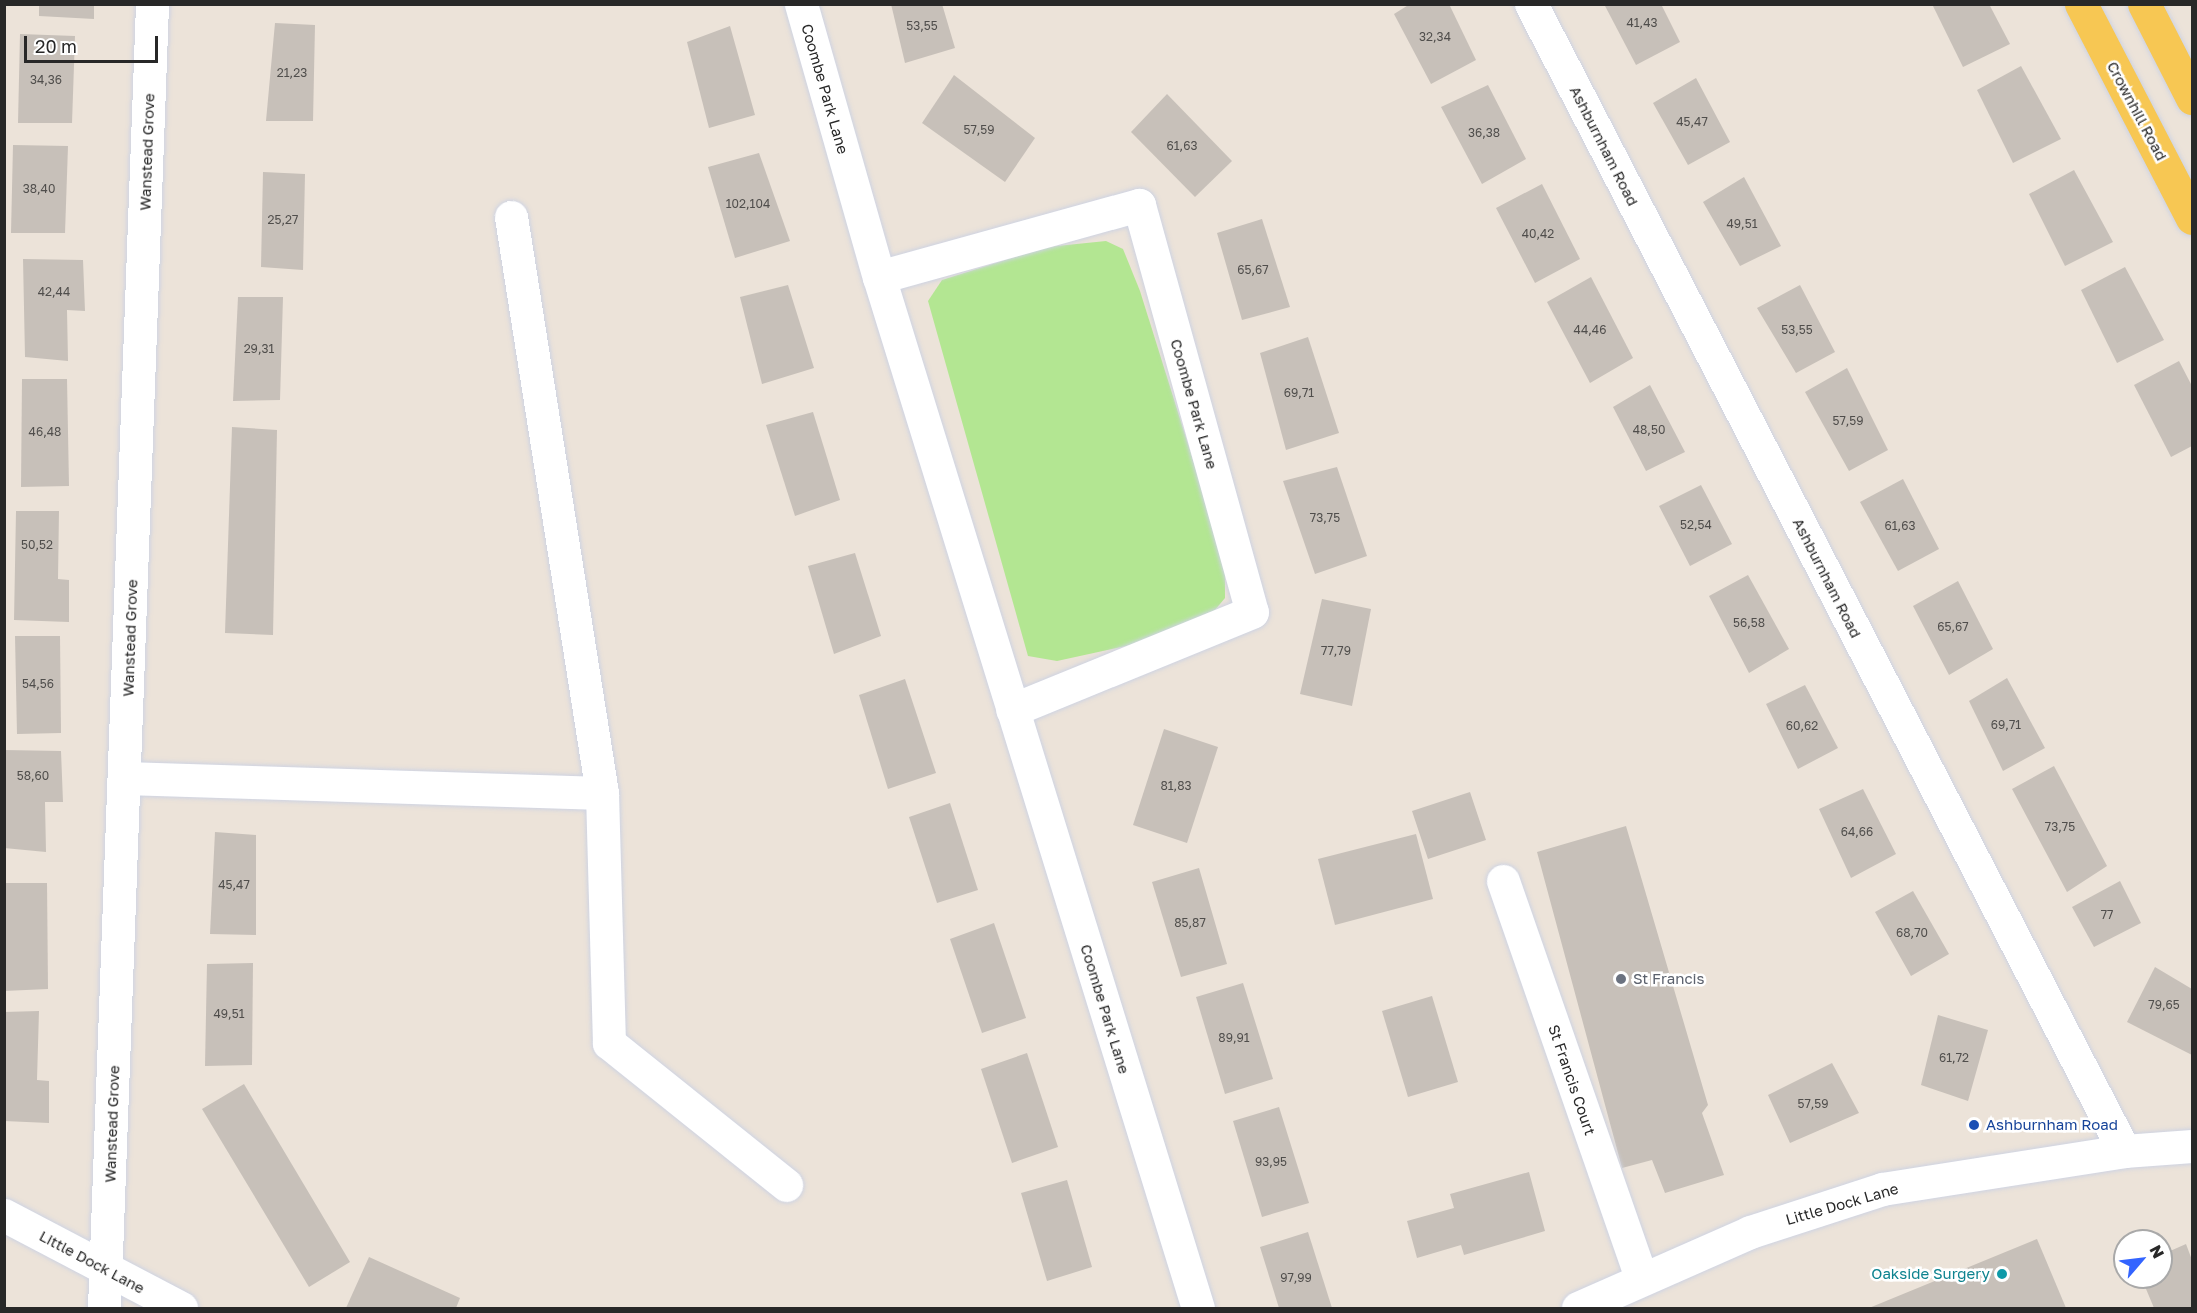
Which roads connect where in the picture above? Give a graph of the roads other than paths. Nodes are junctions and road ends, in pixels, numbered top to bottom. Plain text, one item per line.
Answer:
1 (152, 4) edge
2 (801, 4) edge
3 (1531, 4) edge
4 (2081, 4) edge
5 (2144, 4) edge
6 (2193, 98) edge
7 (511, 217) dead end
8 (2193, 218) edge
9 (879, 277) junction
10 (1012, 710) junction
11 (125, 777) junction
12 (602, 793) junction
13 (1503, 881) dead end
14 (2193, 1146) edge
15 (2124, 1151) junction
16 (786, 1185) dead end
17 (4, 1215) edge
18 (107, 1272) junction
19 (1641, 1278) junction
20 (104, 1308) edge
21 (181, 1308) edge
22 (1198, 1308) edge
23 (1578, 1308) edge

1 - 11 street, Wanstead Grove
2 - 9 street, Coombe Park Lane
3 - 15 street, Ashburnham Road
4 - 8 main road, Crownhill Road
5 - 6 main road
7 - 12 street
9 - 10 street, Coombe Park Lane
9 - 10 street, Coombe Park Lane
10 - 22 street, Coombe Park Lane
11 - 12 street
11 - 18 street, Wanstead Grove
12 - 16 street
13 - 19 street, St Francis Court
14 - 15 street, Little Dock Lane
15 - 19 street, Little Dock Lane
17 - 18 street, Little Dock Lane
18 - 20 street, Wanstead Grove
18 - 21 street, Little Dock Lane
19 - 23 street, Little Dock Lane

